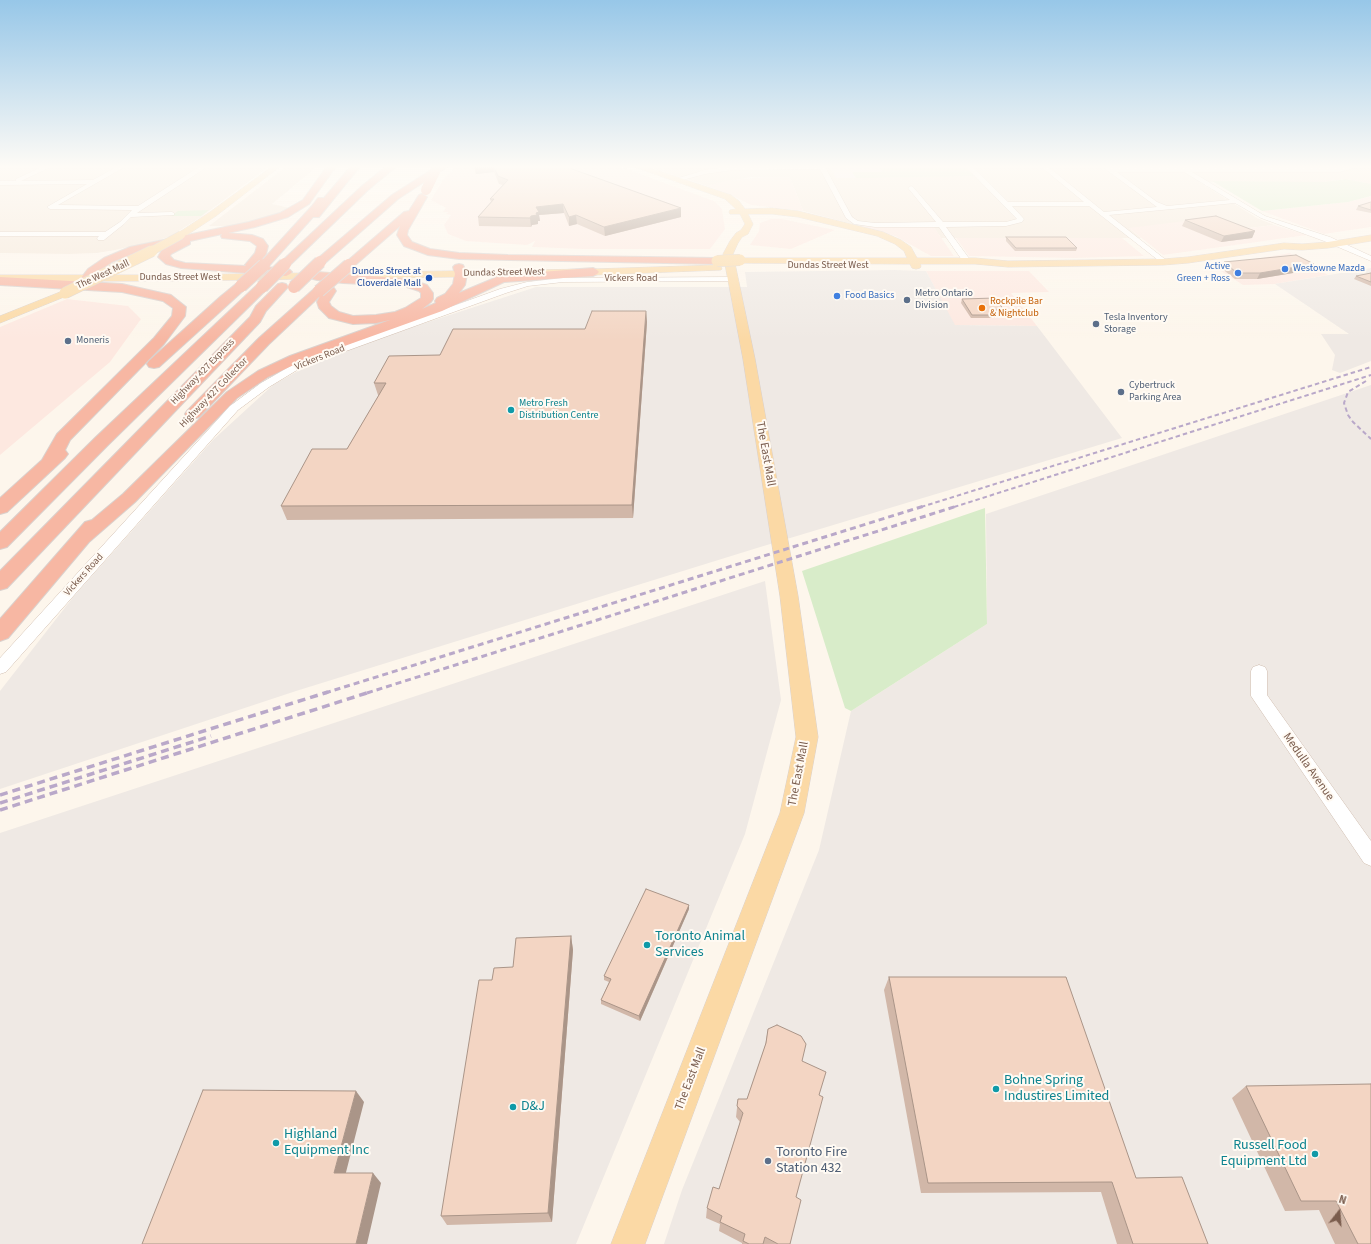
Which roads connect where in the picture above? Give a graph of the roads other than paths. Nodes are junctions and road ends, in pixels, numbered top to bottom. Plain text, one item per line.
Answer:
1 (122, 223) edge
2 (199, 223) edge
3 (257, 223) edge
4 (302, 223) edge
5 (307, 223) edge
6 (330, 223) edge
7 (365, 223) edge
8 (398, 223) edge
9 (407, 223) edge
10 (735, 223) edge
11 (736, 223) edge
12 (836, 223) edge
13 (862, 223) edge
14 (1010, 223) edge
15 (1114, 223) edge
16 (1281, 223) edge
17 (749, 224) edge
18 (941, 224) junction
19 (0, 234) edge
20 (1371, 235) edge
21 (1371, 238) edge
22 (1328, 239) junction
23 (329, 241) dead end
24 (1339, 244) junction
25 (1284, 246) junction
26 (1371, 259) edge
27 (268, 261) junction
28 (967, 261) junction
29 (1163, 262) junction
30 (911, 264) junction
31 (1008, 264) junction
32 (729, 267) junction
33 (286, 268) junction
34 (0, 270) edge
35 (460, 271) junction
36 (593, 272) junction
37 (90, 274) junction
38 (0, 279) edge
39 (236, 286) junction
40 (322, 286) junction
41 (288, 287) junction
42 (0, 313) edge
43 (13, 315) junction
44 (408, 318) junction
45 (0, 320) edge
46 (49, 463) junction
47 (0, 508) edge
48 (84, 537) junction
49 (0, 543) edge
50 (0, 582) edge
51 (0, 633) edge
52 (0, 668) edge
53 (1259, 671) dead end
54 (1371, 858) edge
55 (628, 1244) edge

1 - 19 street
2 - 43 main road, The West Mall, bridge
3 - 37 highway
4 - 27 highway
5 - 27 highway
6 - 33 highway, Highway 427 Express
7 - 41 highway, bridge
8 - 40 highway, Highway 427 Collector
9 - 32 highway
10 - 32 main road, The East Mall
11 - 17 main road, The East Mall
12 - 30 main road
13 - 18 street
14 - 18 street
15 - 29 street
16 - 22 street
18 - 28 street
20 - 22 main road, Dundas Street West
21 - 24 main road, Dundas Street West
22 - 24 street
22 - 25 main road, Dundas Street West
23 - 41 highway
24 - 25 main road, Dundas Street West
24 - 26 street
25 - 29 main road, Dundas Street West
27 - 39 highway, bridge
28 - 30 main road, Dundas Street West
28 - 31 main road, Dundas Street West
29 - 31 main road, Dundas Street West
30 - 31 main road, Dundas Street West
30 - 32 main road, Dundas Street West
32 - 35 main road, Dundas Street West
32 - 36 main road, Dundas Street West
32 - 52 street, Vickers Road
32 - 55 main road, The East Mall
33 - 35 main road, Dundas Street West
33 - 37 main road, Dundas Street West
33 - 39 highway
33 - 49 highway, Highway 427 Express, bridge
34 - 37 main road, Dundas Street West
35 - 36 main road, Dundas Street West
35 - 40 main road, Dundas Street West
35 - 44 highway
36 - 44 highway
37 - 38 main road, Dundas Street West
37 - 40 main road, Dundas Street West
38 - 46 highway
39 - 46 highway
40 - 40 highway
40 - 48 highway, Highway 427 Collector
41 - 50 highway, Highway 427 Express
42 - 43 main road
43 - 45 main road, The West Mall
44 - 48 highway
46 - 47 highway
48 - 51 highway, Highway 427 Collector
53 - 54 street, Medulla Avenue

